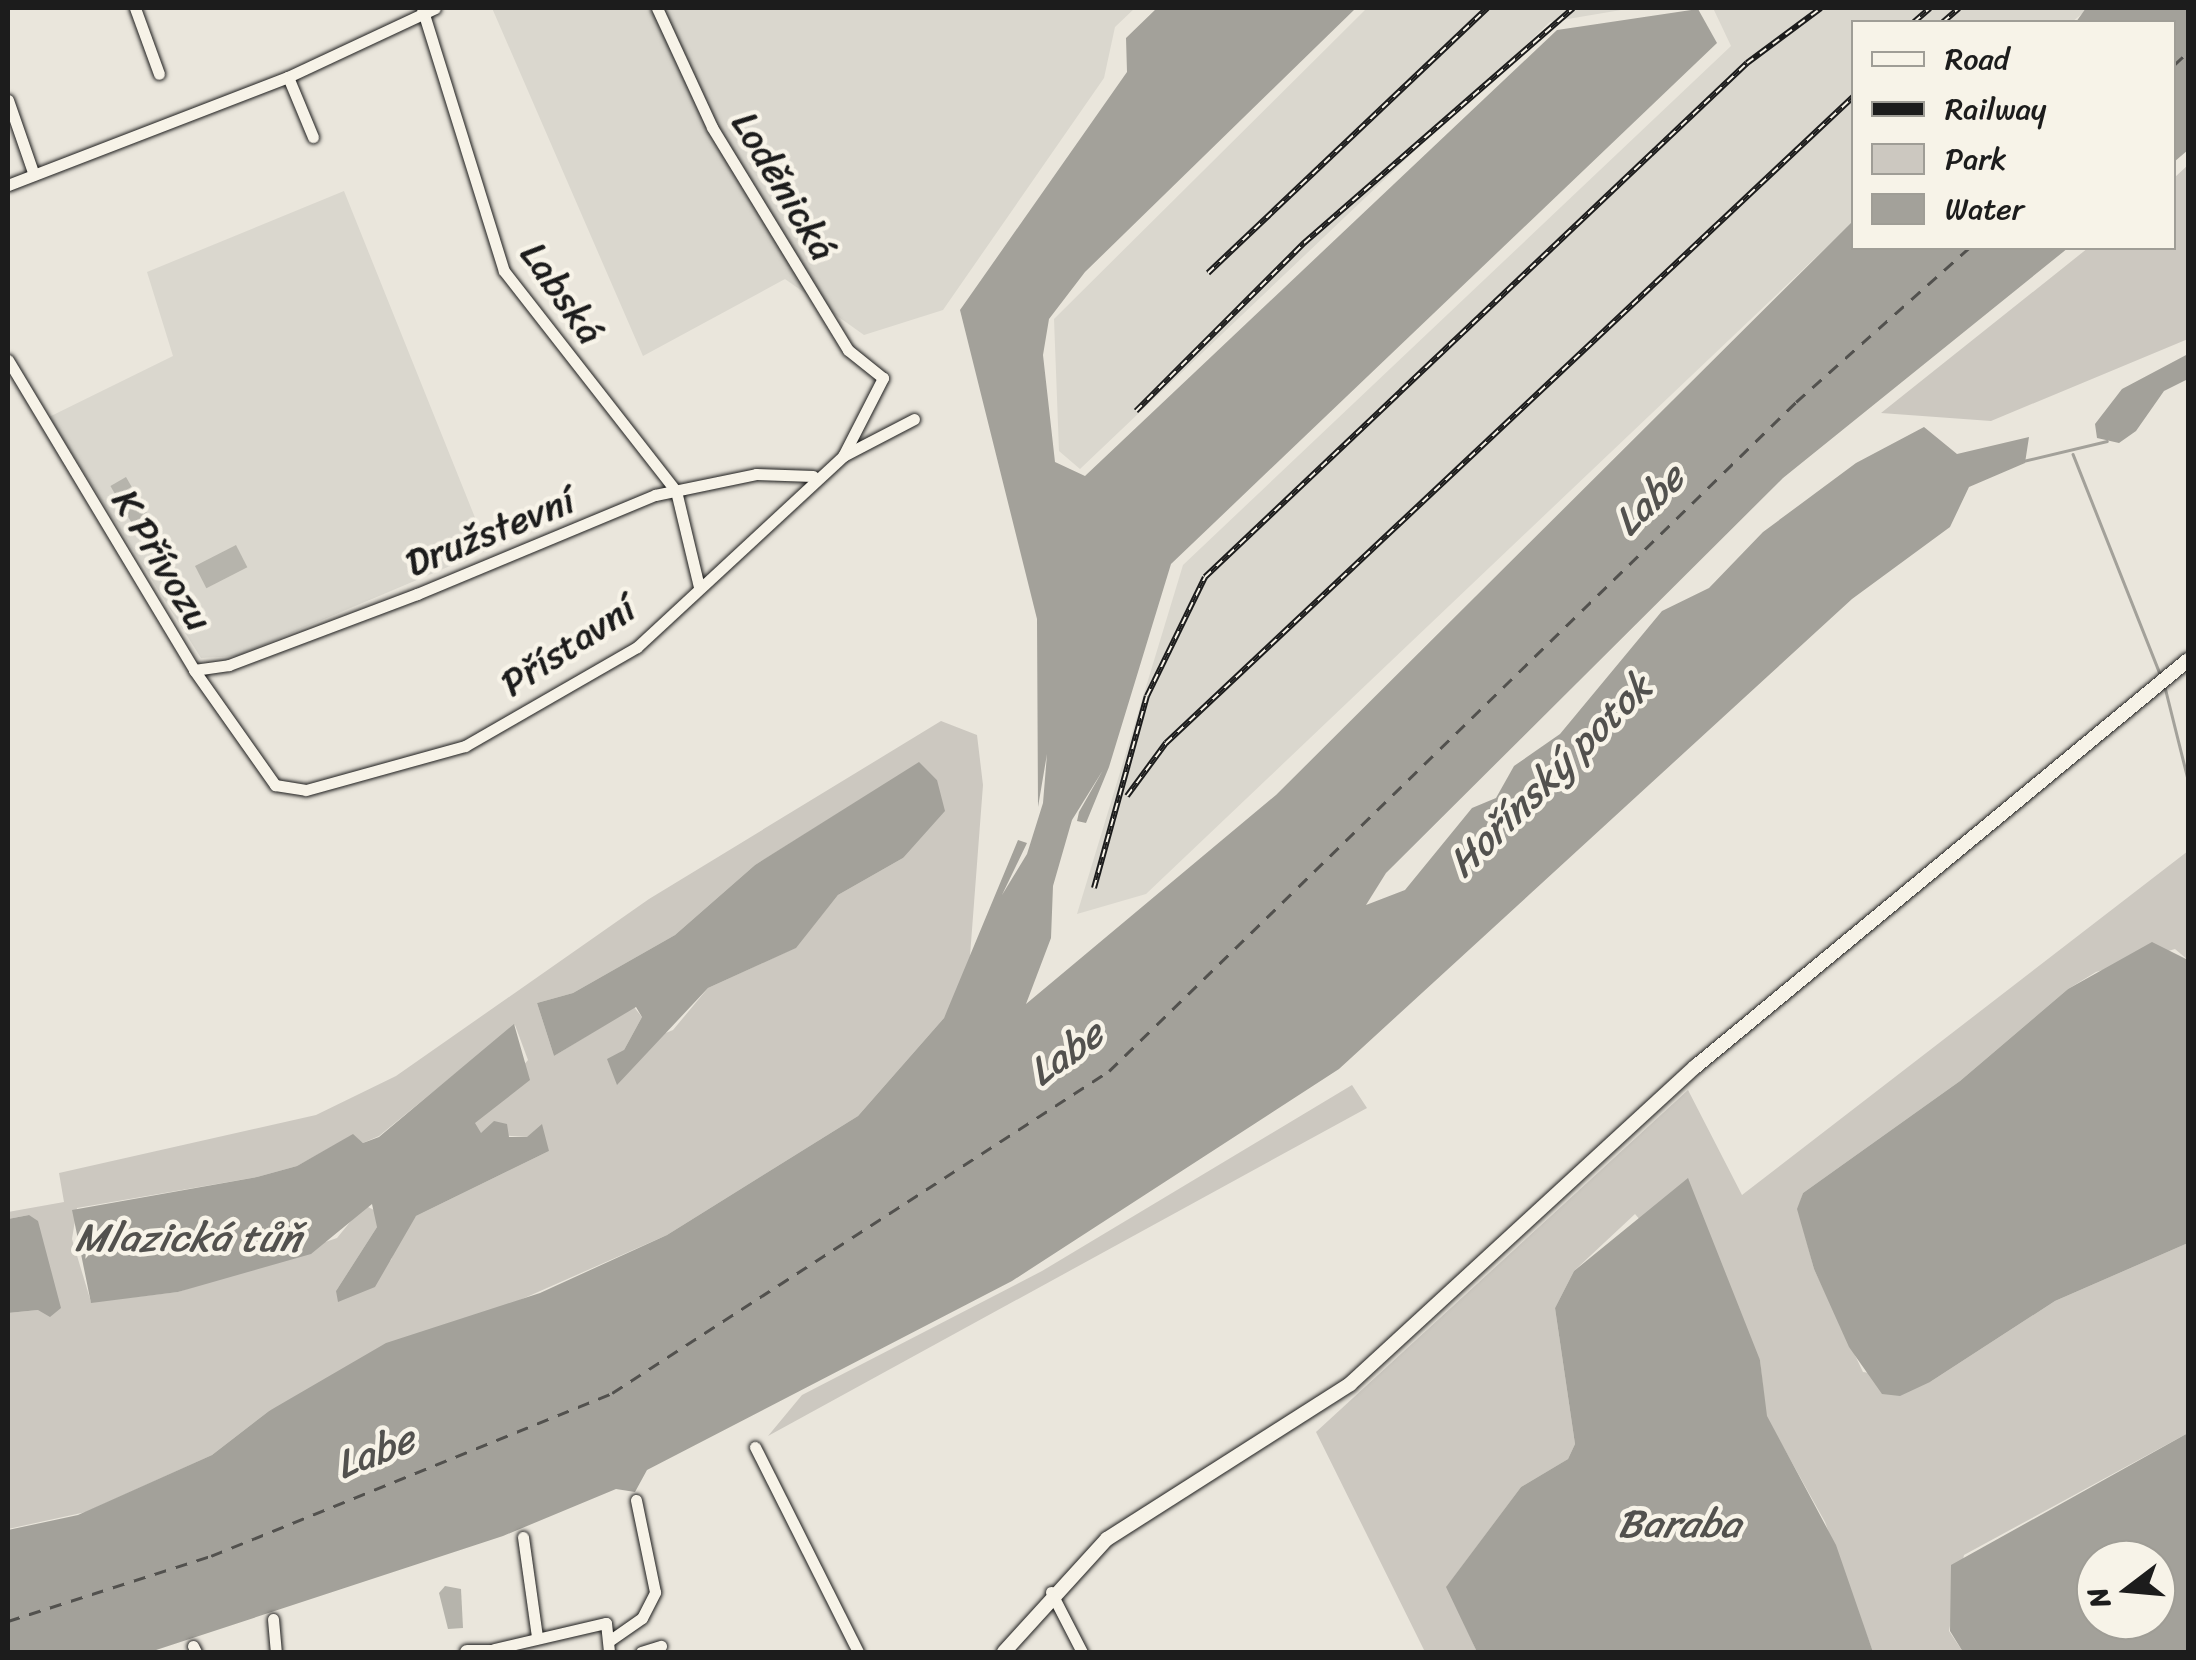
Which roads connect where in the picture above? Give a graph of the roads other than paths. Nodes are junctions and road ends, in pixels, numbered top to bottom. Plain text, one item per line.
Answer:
1 (135, 8) edge
2 (657, 8) edge
3 (427, 10) edge
4 (158, 74) dead end
5 (288, 77) junction
6 (8, 100) edge
7 (312, 137) dead end
8 (34, 174) junction
9 (8, 185) edge
10 (8, 360) edge
11 (883, 378) joint
12 (914, 419) dead end
13 (843, 456) junction
14 (813, 476) junction
15 (676, 491) junction
16 (699, 587) junction
17 (2188, 660) edge
18 (194, 670) junction
19 (274, 785) joint
20 (755, 1447) dead end
21 (636, 1500) dead end
22 (524, 1536) dead end
23 (1051, 1592) junction
24 (274, 1618) dead end
25 (537, 1637) junction
26 (661, 1646) dead end
27 (609, 1647) edge
28 (497, 1651) edge
29 (276, 1652) edge
30 (466, 1652) edge
31 (641, 1652) edge
32 (858, 1652) edge
33 (1004, 1652) edge
34 (1082, 1652) edge

1 - 4 street
2 - 11 street, Loděnická
3 - 5 street
3 - 15 street, Labská
5 - 7 street
5 - 8 street
6 - 8 street
8 - 9 street
10 - 18 street, K Přívozu
11 - 13 street, Přístavní
12 - 13 street, Přístavní
13 - 14 street, Přístavní
14 - 15 street, Družstevní
14 - 16 street, Přístavní
15 - 16 street, Labská
15 - 18 street, Družstevní
16 - 19 street, Přístavní
17 - 23 street
18 - 19 street, K Přívozu
20 - 32 street
21 - 27 street
22 - 25 street
23 - 33 street
23 - 34 street
24 - 29 street
25 - 27 street
25 - 28 street
26 - 31 street
28 - 30 street

